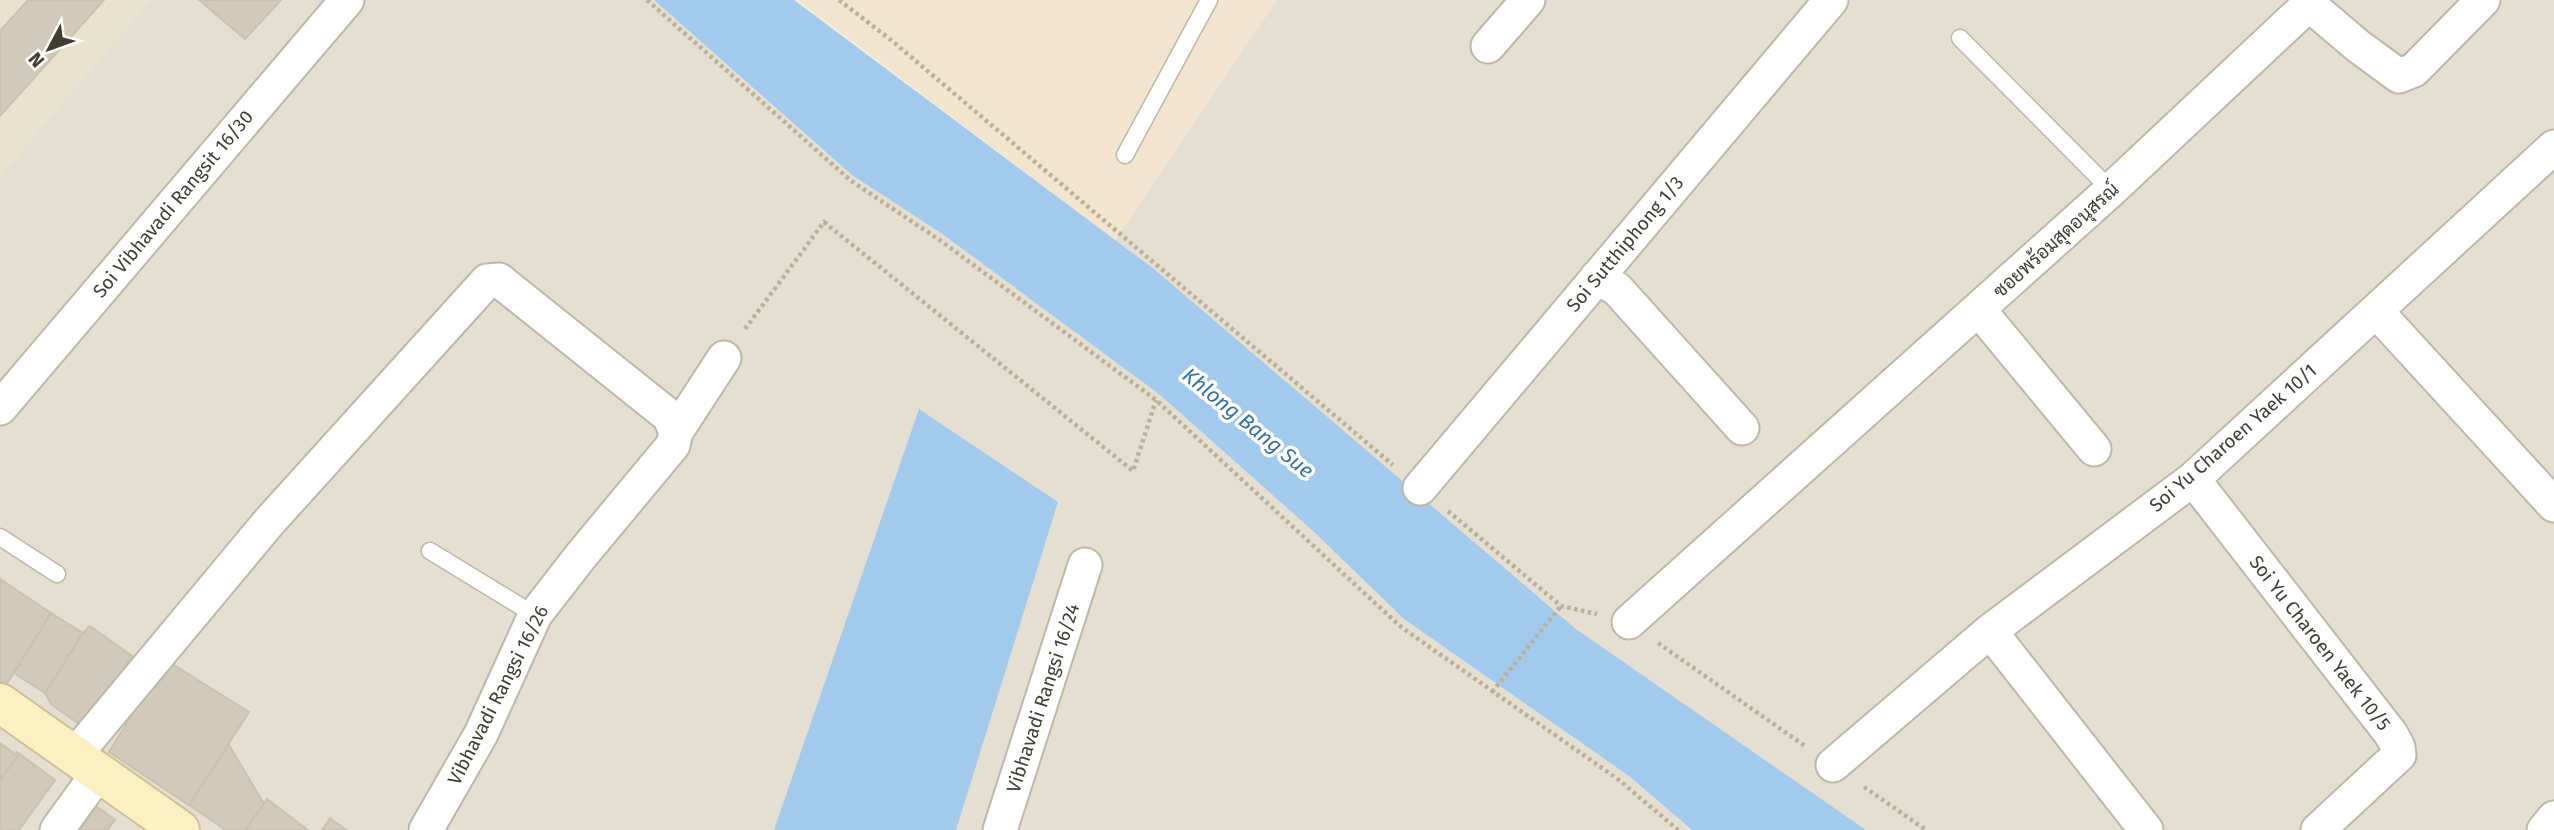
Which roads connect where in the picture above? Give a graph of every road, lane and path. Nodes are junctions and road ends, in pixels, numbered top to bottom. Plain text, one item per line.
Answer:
1 (347, 0) edge
2 (648, 0) edge
3 (839, 0) edge
4 (1209, 0) edge
5 (1528, 0) edge
6 (1831, 0) edge
7 (2483, 0) edge
8 (2315, 4) edge
9 (1960, 38) dead end
10 (1488, 46) dead end
11 (2554, 147) edge
12 (1125, 155) dead end
13 (2111, 190) junction
14 (1597, 277) junction
15 (1979, 310) junction
16 (2376, 312) junction
17 (724, 358) joint
18 (1156, 400) junction
19 (0, 408) edge
20 (1742, 428) dead end
21 (676, 432) junction
22 (2094, 449) dead end
23 (2193, 479) junction
24 (1420, 488) junction
25 (2554, 505) edge
26 (0, 537) edge
27 (430, 551) dead end
28 (1085, 565) dead end
29 (57, 574) dead end
30 (1561, 606) junction
31 (536, 615) junction
32 (1629, 622) junction
33 (1990, 631) junction
34 (1492, 692) junction
35 (0, 703) edge
36 (87, 764) junction
37 (1833, 765) junction
38 (2554, 818) edge
39 (57, 830) edge
40 (180, 830) edge
41 (426, 830) edge
42 (1000, 830) edge
43 (1678, 830) edge
44 (1926, 830) edge
45 (2146, 830) edge
46 (2318, 830) edge
47 (2544, 830) edge

1 - 19 street, Soi Vibhavadi Rangsit 16/30
2 - 18 path
3 - 24 path
4 - 12 lane
5 - 10 street
6 - 14 street, Soi Sutthiphong 1/3
7 - 8 street, ซอยพร้อมสุดอนุสรณ์
8 - 13 street, ซอยพร้อมสุดอนุสรณ์
9 - 13 lane
11 - 16 street, Soi Yu Charoen Yaek 10/1
13 - 15 street, ซอยพร้อมสุดอนุสรณ์
14 - 20 street
14 - 24 street, Soi Sutthiphong 1/3
15 - 22 street
15 - 32 street, ซอยพร้อมสุดอนุสรณ์
16 - 23 street, Soi Yu Charoen Yaek 10/1
16 - 25 street
17 - 18 path
17 - 21 street, Vibhavadi Rangsi 16/26
18 - 34 path
21 - 31 street, Vibhavadi Rangsi 16/26
21 - 36 street
23 - 33 street, Soi Yu Charoen Yaek 10/1
23 - 46 street, Soi Yu Charoen Yaek 10/5
24 - 30 path
26 - 29 lane
27 - 31 lane
28 - 42 street, Vibhavadi Rangsi 16/24
30 - 32 path
30 - 34 path
31 - 41 street, Vibhavadi Rangsi 16/26
32 - 37 path
33 - 37 street, Soi Yu Charoen Yaek 10/1
33 - 45 street
34 - 43 path
35 - 36 street
36 - 39 street
36 - 40 street
37 - 44 path
38 - 47 street

